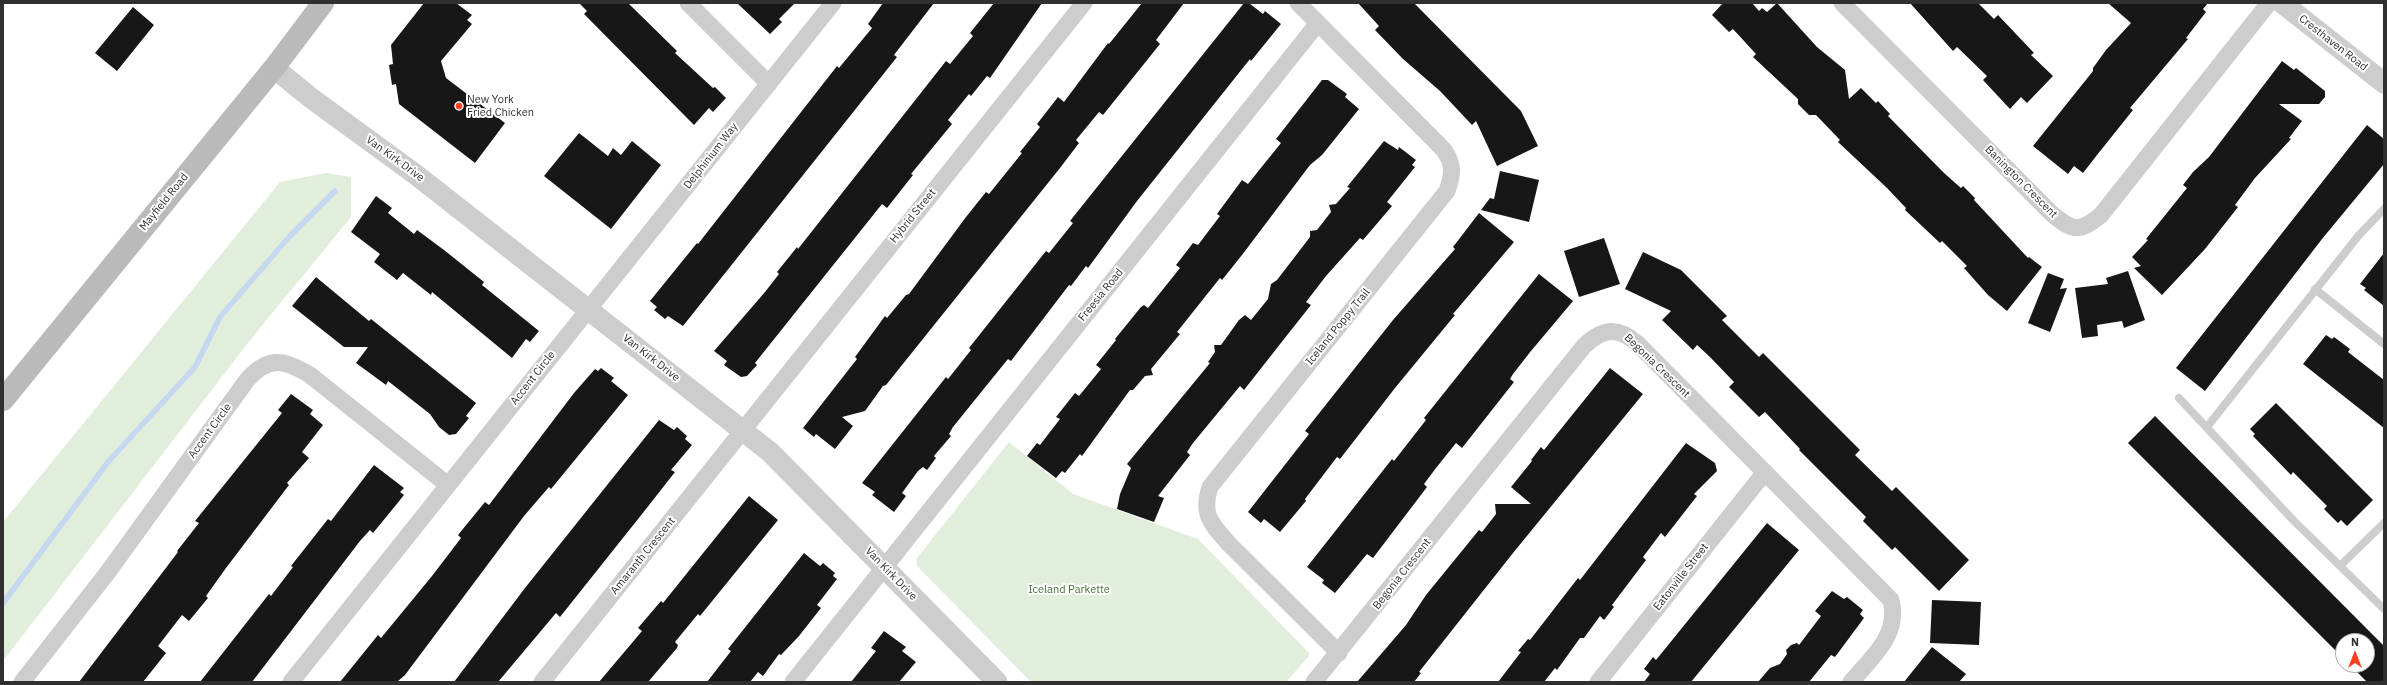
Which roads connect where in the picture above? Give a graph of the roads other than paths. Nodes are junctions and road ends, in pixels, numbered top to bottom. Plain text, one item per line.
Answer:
1 (322, 3) edge
2 (688, 3) edge
3 (833, 3) edge
4 (1084, 3) edge
5 (1298, 3) edge
6 (1842, 3) edge
7 (2269, 3) edge
8 (2282, 3) edge
9 (1318, 23) junction
10 (274, 68) junction
11 (2384, 83) edge
12 (769, 84) junction
13 (2384, 209) edge
14 (2315, 289) junction
15 (589, 309) junction
16 (2384, 344) edge
17 (2179, 398) dead end
18 (3, 400) edge
19 (2207, 427) junction
20 (743, 431) junction
21 (1765, 472) junction
22 (448, 485) junction
23 (2384, 523) edge
24 (2341, 565) junction
25 (884, 567) junction
26 (2384, 609) edge
27 (1339, 653) junction
28 (22, 682) edge
29 (291, 682) edge
30 (542, 682) edge
31 (793, 682) edge
32 (997, 682) edge
33 (1314, 682) edge
34 (1598, 682) edge
35 (1851, 682) edge

1 - 10 main road, Mayfield Road
2 - 12 street
3 - 12 street, Delphinium Way
4 - 20 street, Hybrid Street
5 - 9 street, Iceland Poppy Trail
6 - 7 street, Banington Crescent
8 - 11 street, Cresthaven Road
9 - 25 street, Freesia Road
9 - 27 street, Iceland Poppy Trail
10 - 15 street, Van Kirk Drive
10 - 18 main road, Mayfield Road
12 - 15 street, Delphinium Way
13 - 14 lane
14 - 16 lane
14 - 19 lane
15 - 20 street, Van Kirk Drive
15 - 22 street, Accent Circle
17 - 19 lane
19 - 24 lane
20 - 25 street, Van Kirk Drive
20 - 30 street, Amaranth Crescent
21 - 27 street, Begonia Crescent
21 - 34 street, Eatonville Street
21 - 35 street, Begonia Crescent
22 - 28 street, Accent Circle
22 - 29 street, Accent Circle
23 - 24 lane
24 - 26 lane
25 - 31 street
25 - 32 street, Van Kirk Drive
27 - 33 street, Begonia Crescent

